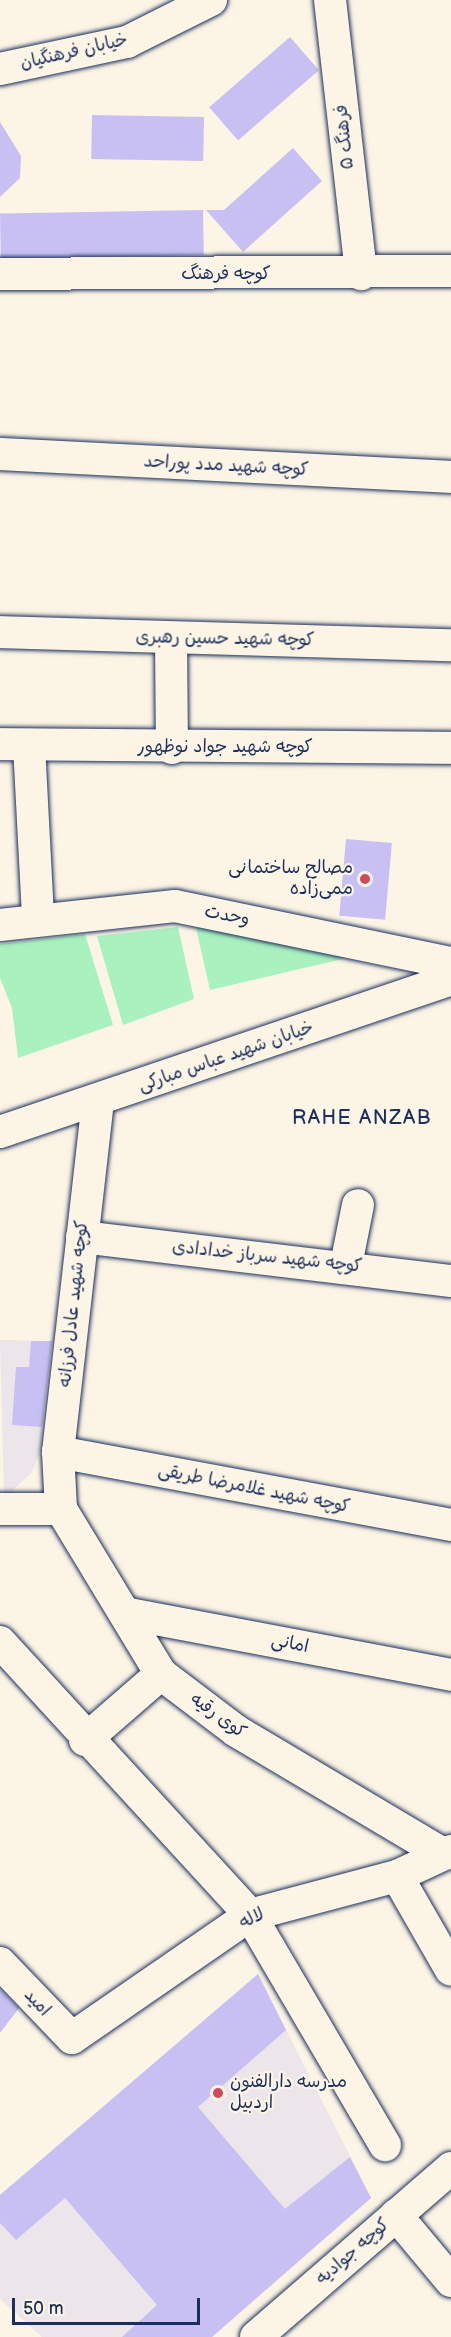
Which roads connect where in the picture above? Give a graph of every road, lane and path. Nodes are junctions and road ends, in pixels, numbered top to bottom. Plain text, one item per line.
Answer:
1 (211, 0) edge
2 (330, 0) edge
3 (0, 69) edge
4 (451, 271) edge
5 (0, 274) edge
6 (361, 274) junction
7 (0, 454) edge
8 (451, 477) edge
9 (0, 632) edge
10 (171, 638) junction
11 (451, 645) edge
12 (14, 745) edge
13 (172, 748) junction
14 (451, 748) edge
15 (38, 919) junction
16 (0, 925) edge
17 (451, 963) edge
18 (451, 979) edge
19 (98, 1100) junction
20 (0, 1132) edge
21 (358, 1205) dead end
22 (82, 1237) junction
23 (346, 1265) junction
24 (451, 1281) edge
25 (58, 1452) junction
26 (61, 1509) junction
27 (3, 1513) edge
28 (451, 1525) edge
29 (129, 1614) junction
30 (0, 1642) edge
31 (161, 1674) junction
32 (451, 1675) edge
33 (85, 1740) junction
34 (447, 1853) edge
35 (397, 1876) junction
36 (250, 1915) junction
37 (0, 1963) edge
38 (451, 1970) edge
39 (76, 2036) joint
40 (385, 2145) dead end
41 (451, 2168) edge
42 (396, 2215) junction
43 (451, 2281) edge
44 (267, 2333) edge

1 - 3 street, خیابان فرهنگیان
2 - 6 street, فرهنگ ۵
4 - 6 street, کوچه فرهنگ
5 - 6 street, کوچه فرهنگ
7 - 8 street, کوچه شهید مدد پوراحد
9 - 10 street, کوچه شهید حسین رهبری
10 - 11 street, کوچه شهید حسین رهبری
10 - 13 street
12 - 13 street, کوچه شهید جواد نوظهور
12 - 15 street
13 - 14 street, کوچه شهید جواد نوظهور
15 - 16 street, وحدت
15 - 17 street, وحدت
18 - 19 street, خیابان شهید عباس مبارکی
19 - 20 street, خیابان شهید عباس مبارکی
19 - 22 street, کوچه شهید عادل فرزانه
21 - 23 street
22 - 23 street, کوچه شهید سرباز خدادادی
22 - 25 street, کوچه شهید عادل فرزانه
23 - 24 street, کوچه شهید سرباز خدادادی
25 - 26 street, کوچه شهید عادل فرزانه
25 - 28 street, کوچه شهید غلامرضا طریقی
26 - 27 street
26 - 29 street, کوی رقیه
29 - 31 street, کوی رقیه
29 - 32 street, امانی
30 - 33 street
31 - 33 street
31 - 34 street, کوی رقیه
33 - 36 street
34 - 35 street, لاله
35 - 36 street, لاله
35 - 38 street
36 - 39 street, لاله
36 - 40 street
37 - 39 street, امید
41 - 42 street, کوچه جوادیه
42 - 43 street
42 - 44 street, کوچه جوادیه

